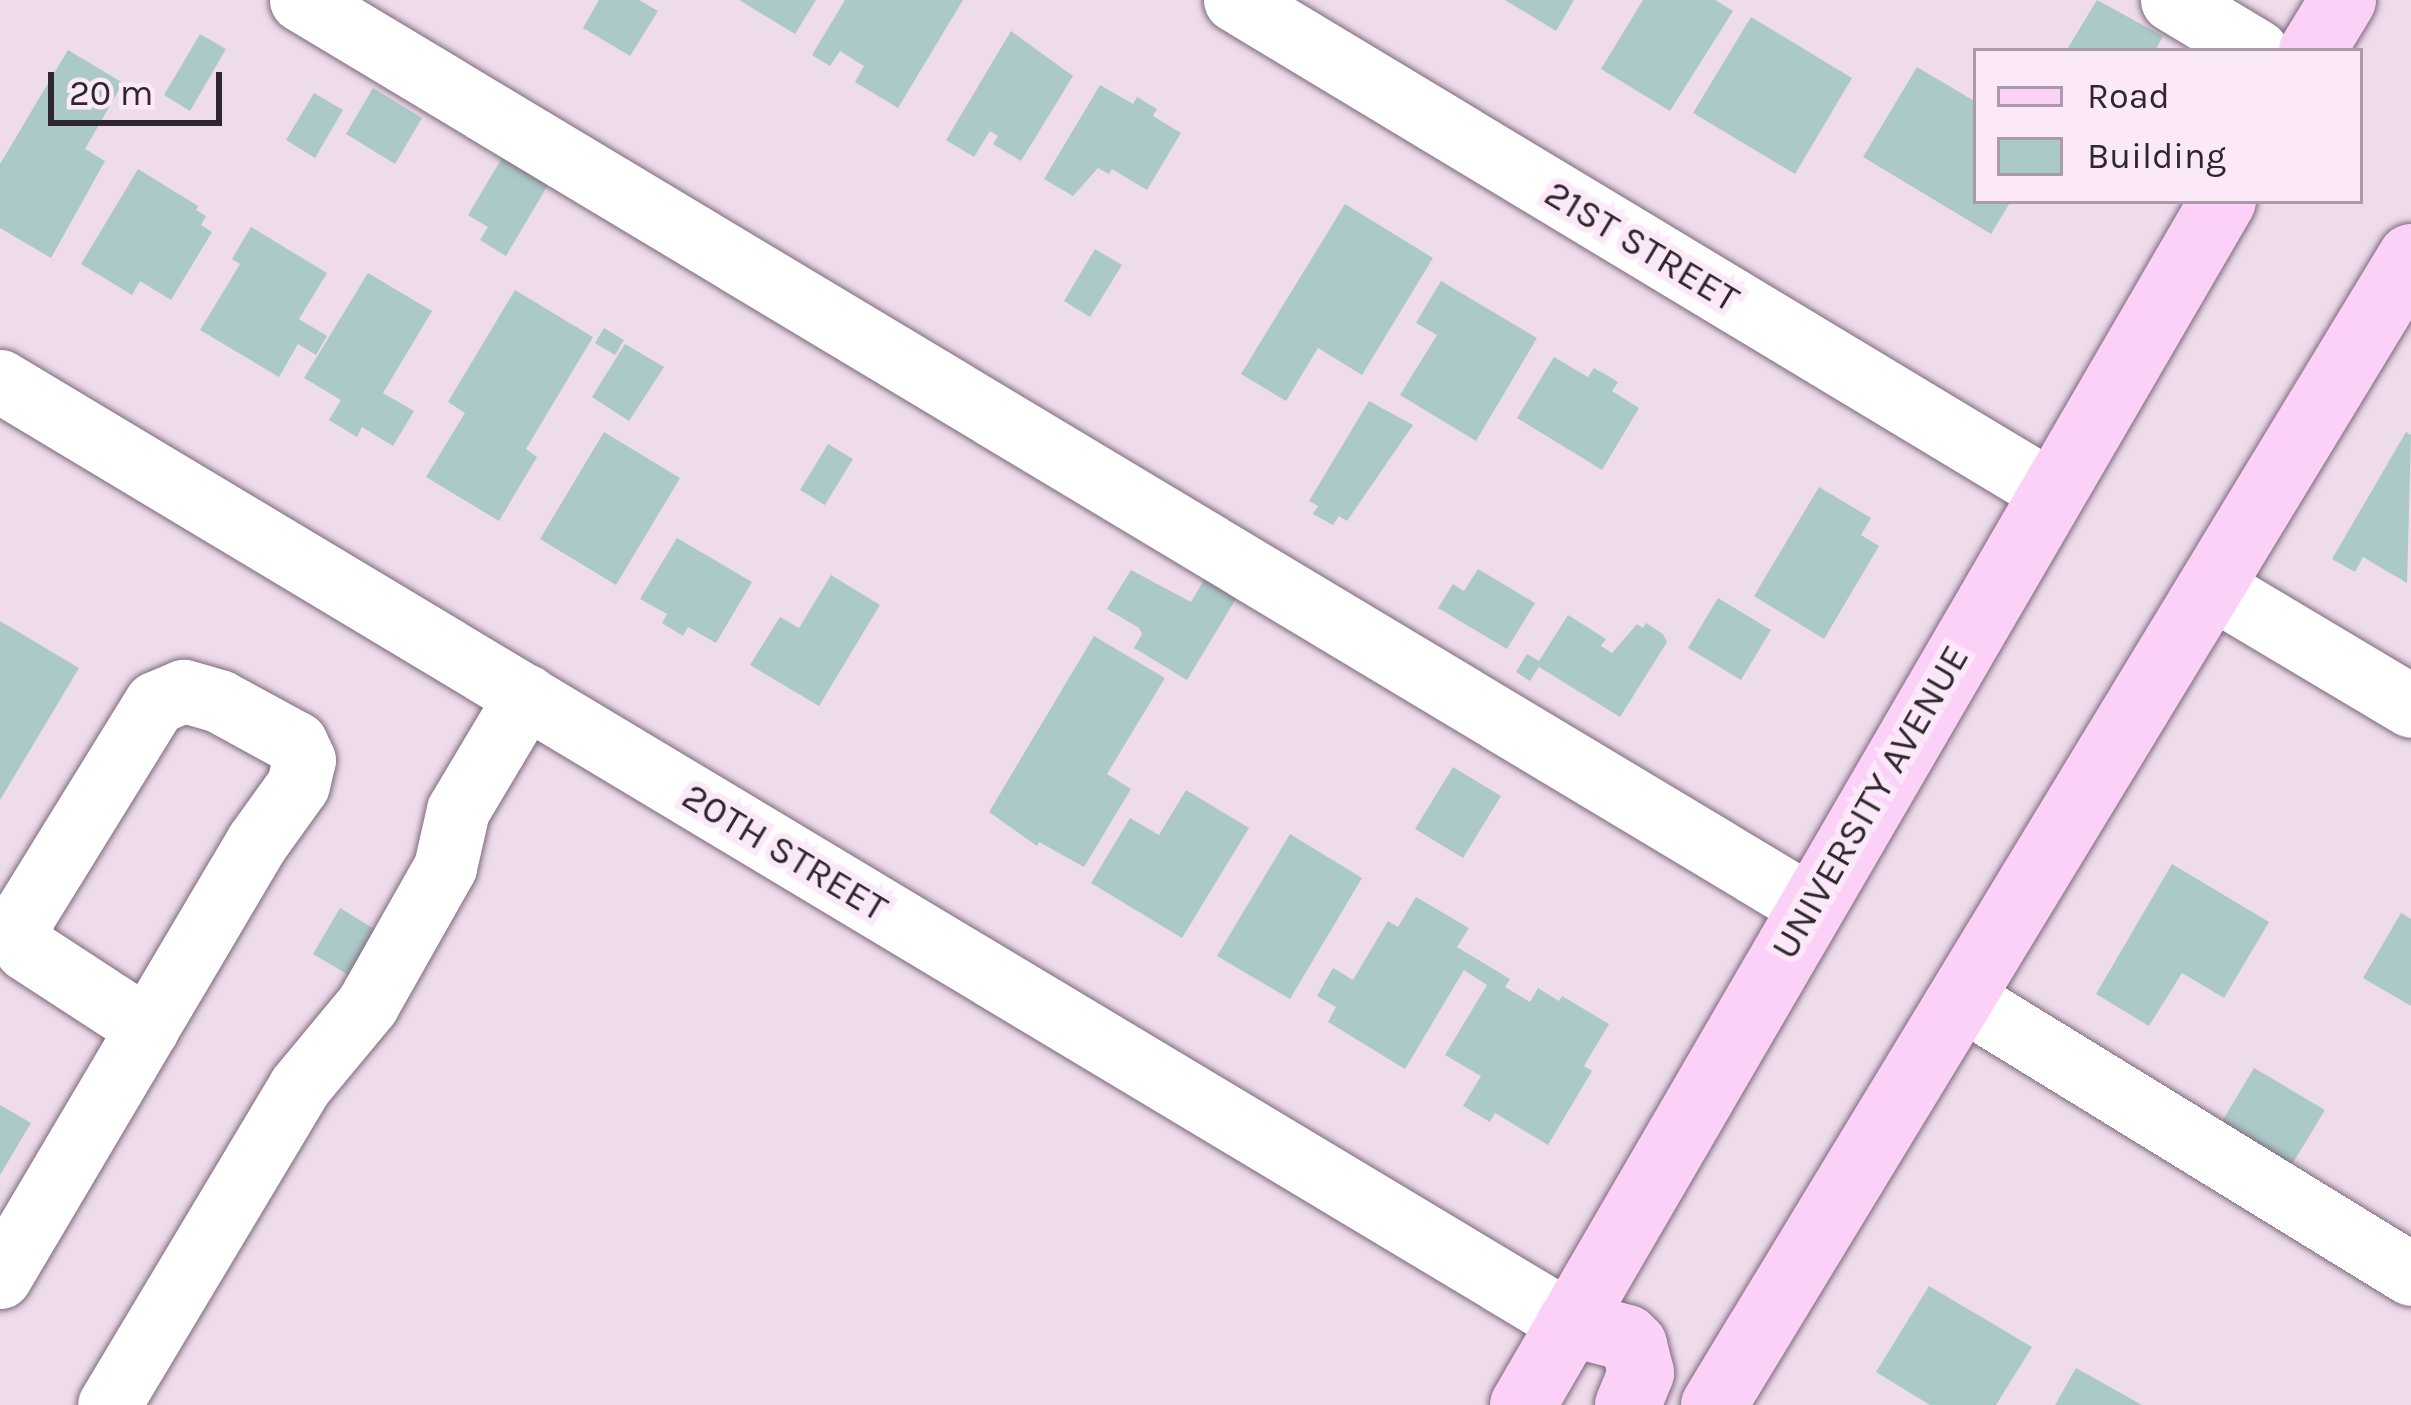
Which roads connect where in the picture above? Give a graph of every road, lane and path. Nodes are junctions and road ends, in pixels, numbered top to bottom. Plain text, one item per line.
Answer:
1 (301, 0) edge
2 (1235, 0) edge
3 (2172, 0) edge
4 (2343, 0) edge
5 (2252, 48) edge
6 (2314, 48) edge
7 (2221, 204) edge
8 (2411, 256) edge
9 (0, 381) edge
10 (2050, 491) junction
11 (2210, 586) junction
12 (526, 697) junction
13 (2411, 706) edge
14 (1810, 906) junction
15 (1960, 997) junction
16 (147, 1028) junction
17 (2411, 1274) edge
18 (0, 1277) edge
19 (1570, 1323) junction
20 (109, 1405) edge
21 (1522, 1405) edge
22 (1628, 1405) edge
23 (1714, 1405) edge

1 - 14 street
2 - 10 street, 21ST STREET
3 - 5 street
4 - 6 main road
7 - 10 main road, UNIVERSITY AVENUE
8 - 11 main road
9 - 12 street, 20TH STREET
10 - 14 main road, UNIVERSITY AVENUE
11 - 13 street
11 - 15 main road
12 - 19 street, 20TH STREET
12 - 20 street
14 - 19 main road, UNIVERSITY AVENUE
15 - 17 street
15 - 23 main road
16 - 16 street
16 - 18 street
19 - 21 main road, UNIVERSITY AVENUE
19 - 22 main road

